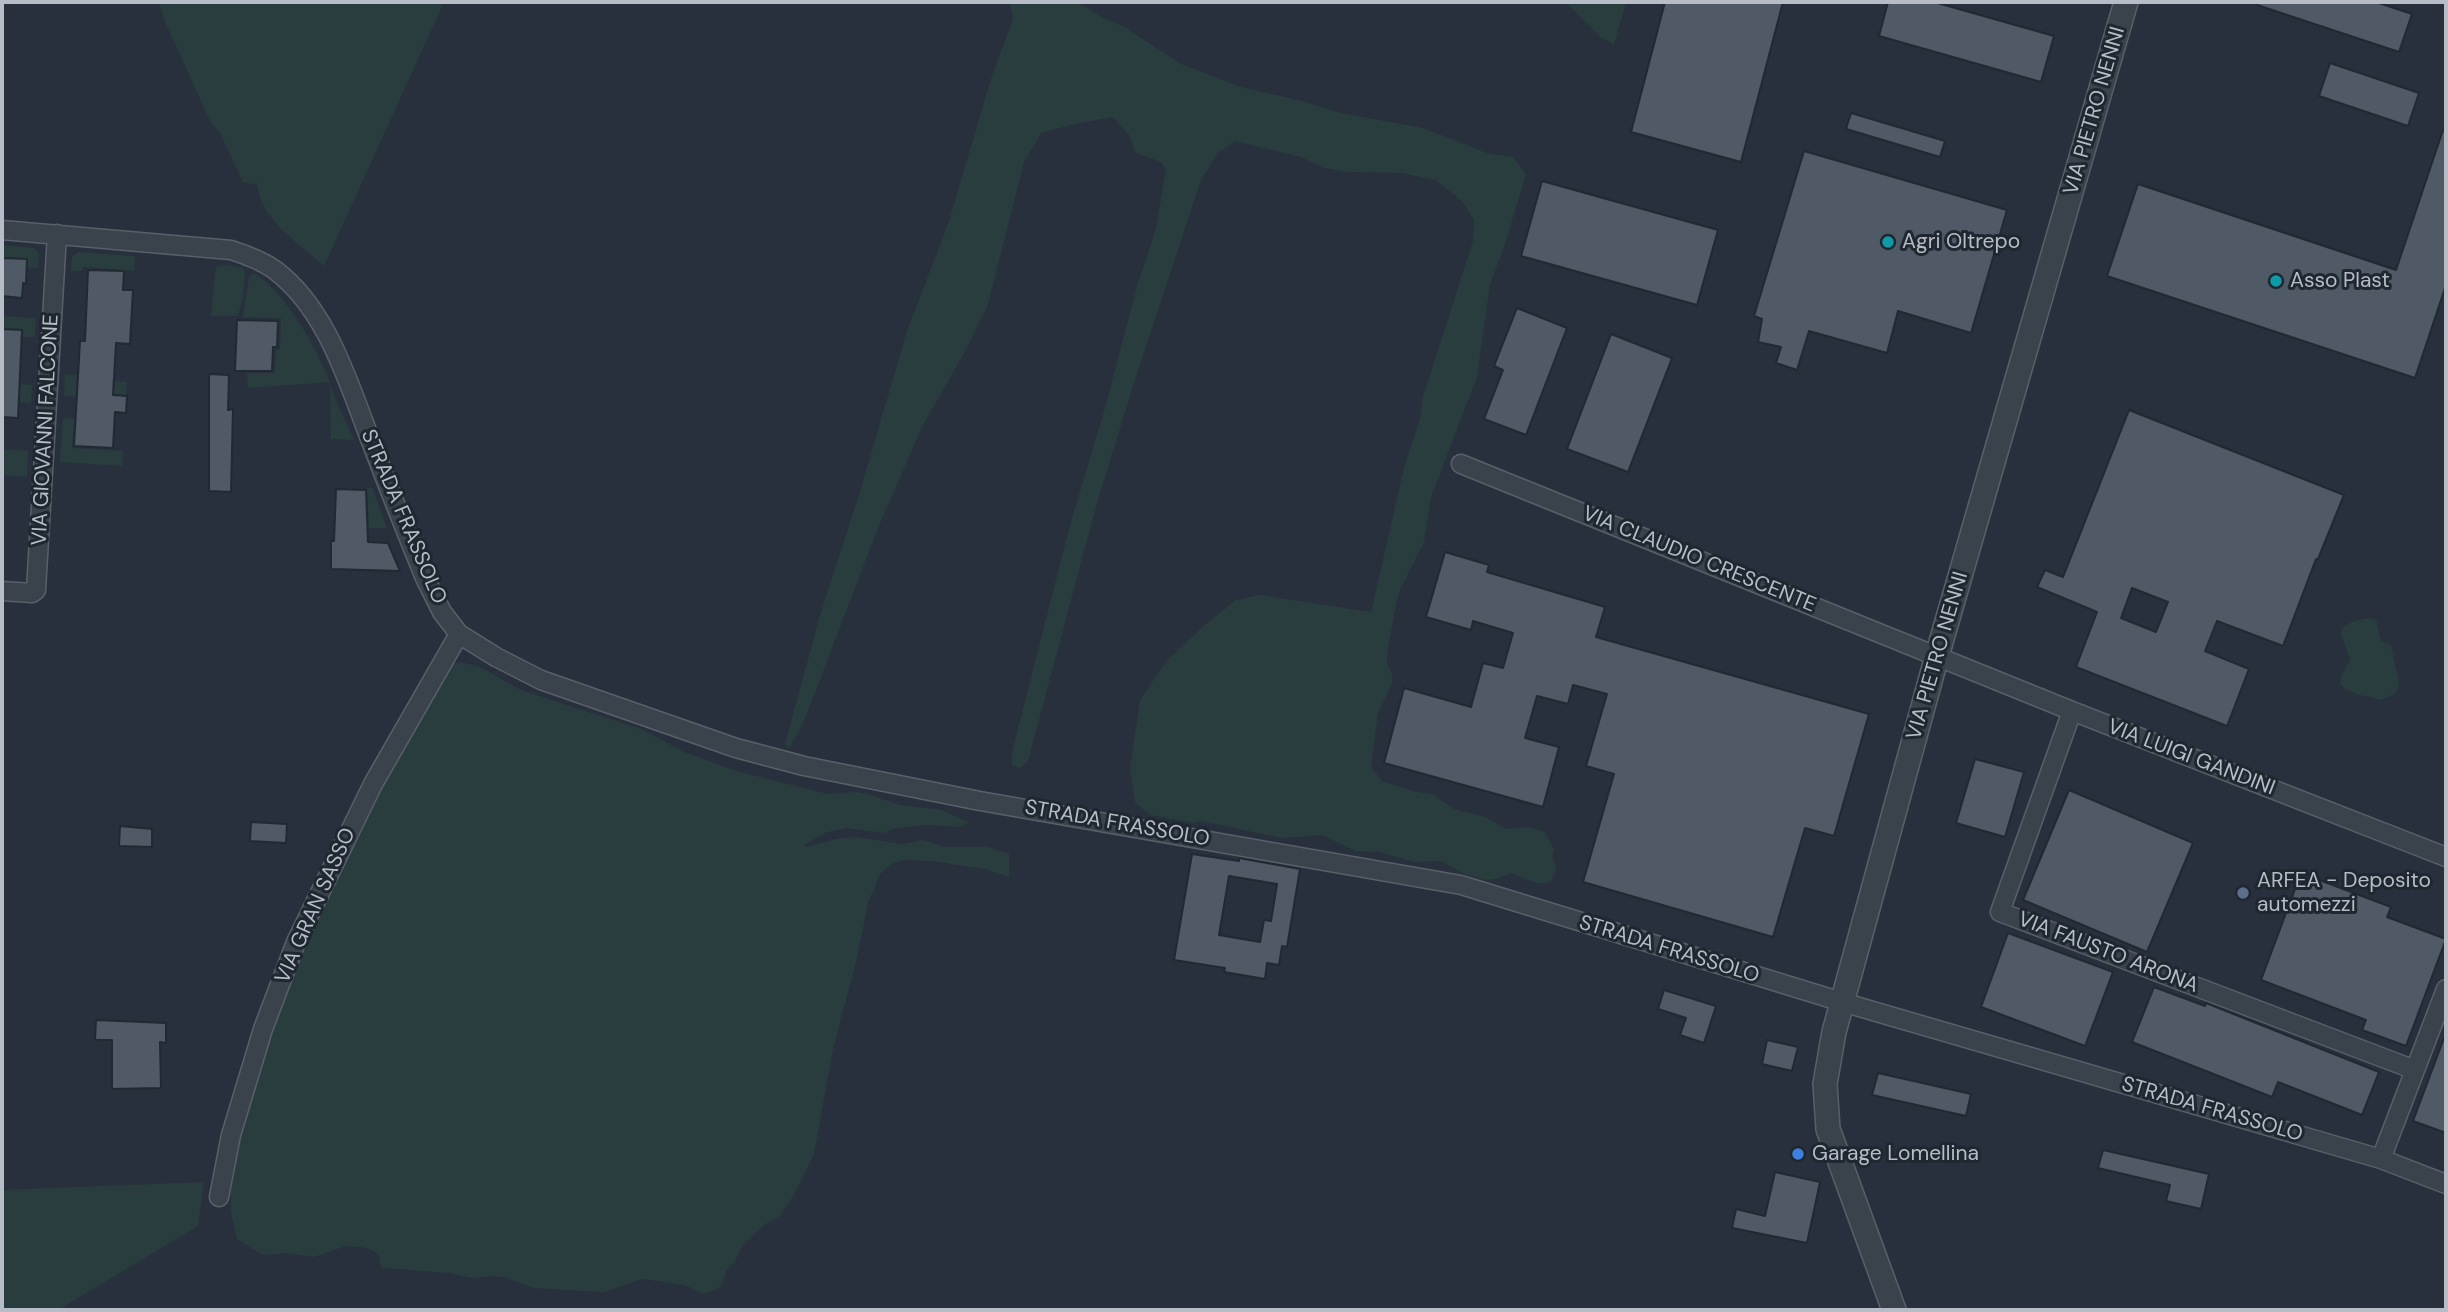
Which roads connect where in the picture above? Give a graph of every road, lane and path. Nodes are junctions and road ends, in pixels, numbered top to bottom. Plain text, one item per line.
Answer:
1 (2126, 2) edge
2 (2, 230) edge
3 (57, 234) junction
4 (1461, 464) dead end
5 (2, 591) edge
6 (460, 634) junction
7 (1937, 656) junction
8 (2072, 712) junction
9 (2446, 857) edge
10 (2446, 989) edge
11 (1842, 1002) junction
12 (2415, 1070) junction
13 (2381, 1159) junction
14 (2446, 1184) edge
15 (219, 1197) dead end
16 (1894, 1310) edge

1 - 7 street, VIA PIETRO NENNI
2 - 3 street, STRADA FRASSOLO
3 - 5 street, VIA GIOVANNI FALCONE
3 - 6 street, STRADA FRASSOLO
4 - 7 street, VIA CLAUDIO CRESCENTE
6 - 11 street, STRADA FRASSOLO
6 - 15 street, VIA GRAN SASSO
7 - 8 street, VIA LUIGI GANDINI
7 - 11 street, VIA PIETRO NENNI
8 - 9 street, VIA LUIGI GANDINI
8 - 12 street, VIA FAUSTO ARONA
10 - 12 street
11 - 13 street, STRADA FRASSOLO
11 - 16 street, VIA PIETRO NENNI
12 - 13 street
13 - 14 street, STRADA FRASSOLO

